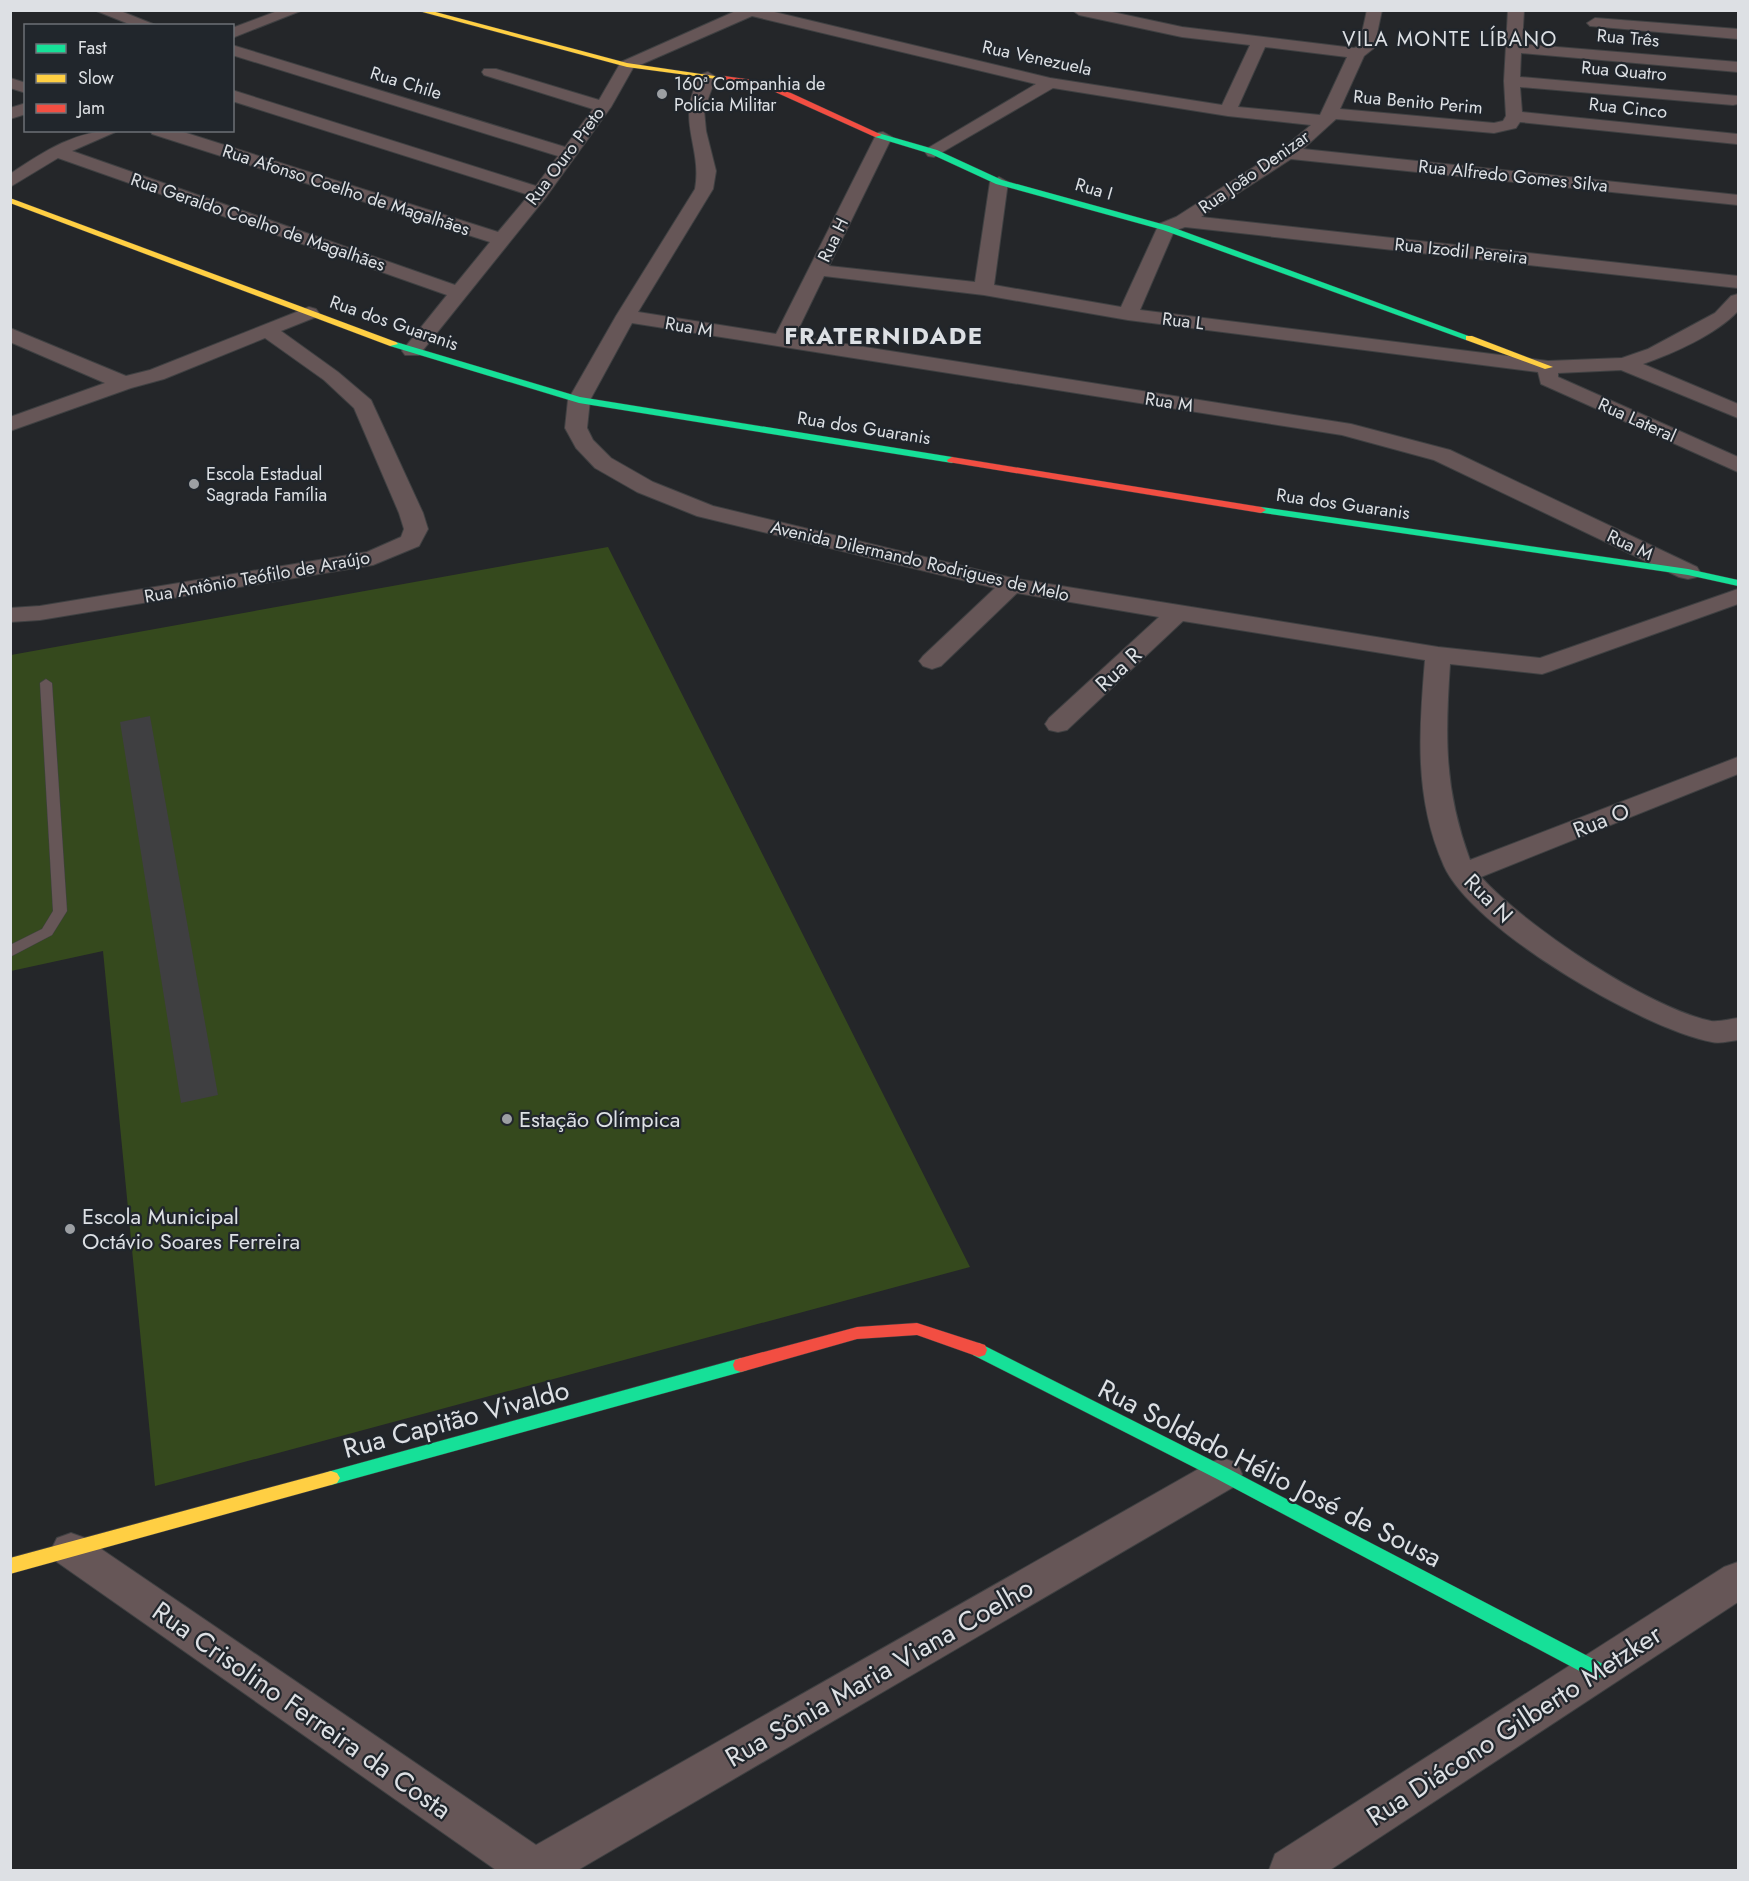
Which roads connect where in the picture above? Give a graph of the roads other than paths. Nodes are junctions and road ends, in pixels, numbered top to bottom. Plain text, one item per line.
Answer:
1 (101, 10) edge
2 (296, 10) edge
3 (418, 10) edge
4 (1079, 10) edge
5 (1375, 10) edge
6 (1516, 10) edge
7 (750, 11) edge
8 (1595, 23) dead end
9 (145, 24) edge
10 (1734, 30) edge
11 (234, 32) edge
12 (1259, 43) junction
13 (1514, 48) junction
14 (234, 51) edge
15 (1357, 53) junction
16 (1738, 64) edge
17 (627, 65) junction
18 (490, 72) dead end
19 (708, 77) junction
20 (1512, 81) junction
21 (1050, 83) junction
22 (234, 96) edge
23 (603, 107) junction
24 (1228, 111) junction
25 (1327, 117) junction
26 (1736, 120) edge
27 (1509, 122) junction
28 (107, 132) edge
29 (164, 132) edge
30 (883, 137) junction
31 (56, 151) junction
32 (934, 152) junction
33 (567, 153) junction
34 (1288, 153) junction
35 (10, 182) edge
36 (999, 182) junction
37 (540, 193) junction
38 (10, 200) edge
39 (1738, 200) edge
40 (1174, 224) junction
41 (500, 239) junction
42 (818, 270) junction
43 (1738, 282) edge
44 (984, 289) junction
45 (460, 292) junction
46 (1738, 300) edge
47 (309, 313) junction
48 (1128, 315) junction
49 (626, 316) junction
50 (1730, 321) edge
51 (266, 330) junction
52 (10, 334) edge
53 (782, 342) junction
54 (412, 351) junction
55 (1624, 364) junction
56 (1548, 367) junction
57 (124, 383) junction
58 (579, 400) junction
59 (1738, 412) edge
60 (10, 425) edge
61 (1738, 465) edge
62 (1688, 572) junction
63 (1738, 583) edge
64 (1012, 585) junction
65 (1738, 596) edge
66 (1177, 614) junction
67 (10, 615) edge
68 (1438, 656) junction
69 (932, 661) dead end
70 (46, 683) dead end
71 (1058, 724) dead end
72 (1738, 765) edge
73 (1462, 874) junction
74 (10, 952) edge
75 (1738, 1029) edge
76 (917, 1329) joint
77 (1223, 1474) junction
78 (71, 1550) junction
79 (10, 1566) edge
80 (1738, 1580) edge
81 (1596, 1670) junction
82 (534, 1870) edge
83 (1291, 1870) edge

1 - 9 street
2 - 11 street
3 - 17 street, Rua I
4 - 12 street
5 - 15 street, Rua João Denizar
6 - 13 street
7 - 17 street
7 - 21 street, Rua Venezuela
8 - 10 street
10 - 16 street
12 - 15 street
12 - 24 street
13 - 16 street, Rua Três
13 - 20 street
14 - 33 street, Rua Chile
15 - 25 street, Rua João Denizar
16 - 26 street
17 - 19 street, Rua I
17 - 23 street, Rua Ouro Preto
18 - 23 street
19 - 30 street, Rua I
19 - 49 street, Avenida Dilermando Rodrigues de Melo
20 - 26 street, Rua Quatro
20 - 27 street
21 - 24 street, Rua Venezuela
21 - 32 street
22 - 37 street
23 - 33 street, Rua Ouro Preto
24 - 25 street, Rua Venezuela
25 - 27 street, Rua Benito Perim
25 - 34 street, Rua João Denizar
26 - 27 street, Rua Cinco
28 - 31 street
29 - 41 street, Rua Afonso Coelho de Magalhães
30 - 32 street, Rua I
30 - 42 street, Rua H
31 - 35 street
31 - 45 street, Rua Geraldo Coelho de Magalhães
32 - 36 street, Rua I
33 - 37 street, Rua Ouro Preto
34 - 39 street, Rua Alfredo Gomes Silva
34 - 40 street, Rua João Denizar
36 - 40 street, Rua I
36 - 44 street
37 - 41 street, Rua Ouro Preto
38 - 47 street, Rua dos Guaranis
40 - 43 street, Rua Izodil Pereira
40 - 48 street
40 - 56 street, Rua I
41 - 45 street, Rua Ouro Preto
42 - 44 street, Rua L
42 - 53 street, Rua H
44 - 48 street, Rua L
45 - 54 street, Rua Ouro Preto
46 - 50 street
47 - 51 street
47 - 54 street, Rua dos Guaranis
48 - 56 street, Rua L
49 - 53 street, Rua M
49 - 58 street, Avenida Dilermando Rodrigues de Melo
50 - 55 street
51 - 57 street
51 - 67 street, Rua Antônio Teófilo de Araújo
52 - 57 street
53 - 62 street, Rua M
54 - 58 street, Rua dos Guaranis
55 - 56 street, Rua L
55 - 59 street
56 - 61 street, Rua Lateral
57 - 60 street
58 - 62 street, Rua dos Guaranis
58 - 64 street, Avenida Dilermando Rodrigues de Melo
62 - 63 street, Rua dos Guaranis
64 - 66 street, Avenida Dilermando Rodrigues de Melo
64 - 69 street
65 - 68 street, Avenida Dilermando Rodrigues de Melo
66 - 68 street, Avenida Dilermando Rodrigues de Melo
66 - 71 street, Rua R
68 - 73 street, Rua N
70 - 74 lane
72 - 73 street, Rua O
73 - 75 street, Rua N
76 - 77 street, Rua Soldado Hélio José de Sousa
76 - 78 street, Rua Capitão Vivaldo
77 - 81 street, Rua Soldado Hélio José de Sousa
77 - 82 street, Rua Sônia Maria Viana Coelho
78 - 79 street, Rua Capitão Vivaldo
78 - 82 street, Rua Crisolino Ferreira da Costa
80 - 81 street, Rua Diácono Gilberto Metzker
81 - 83 street, Rua Diácono Gilberto Metzker

